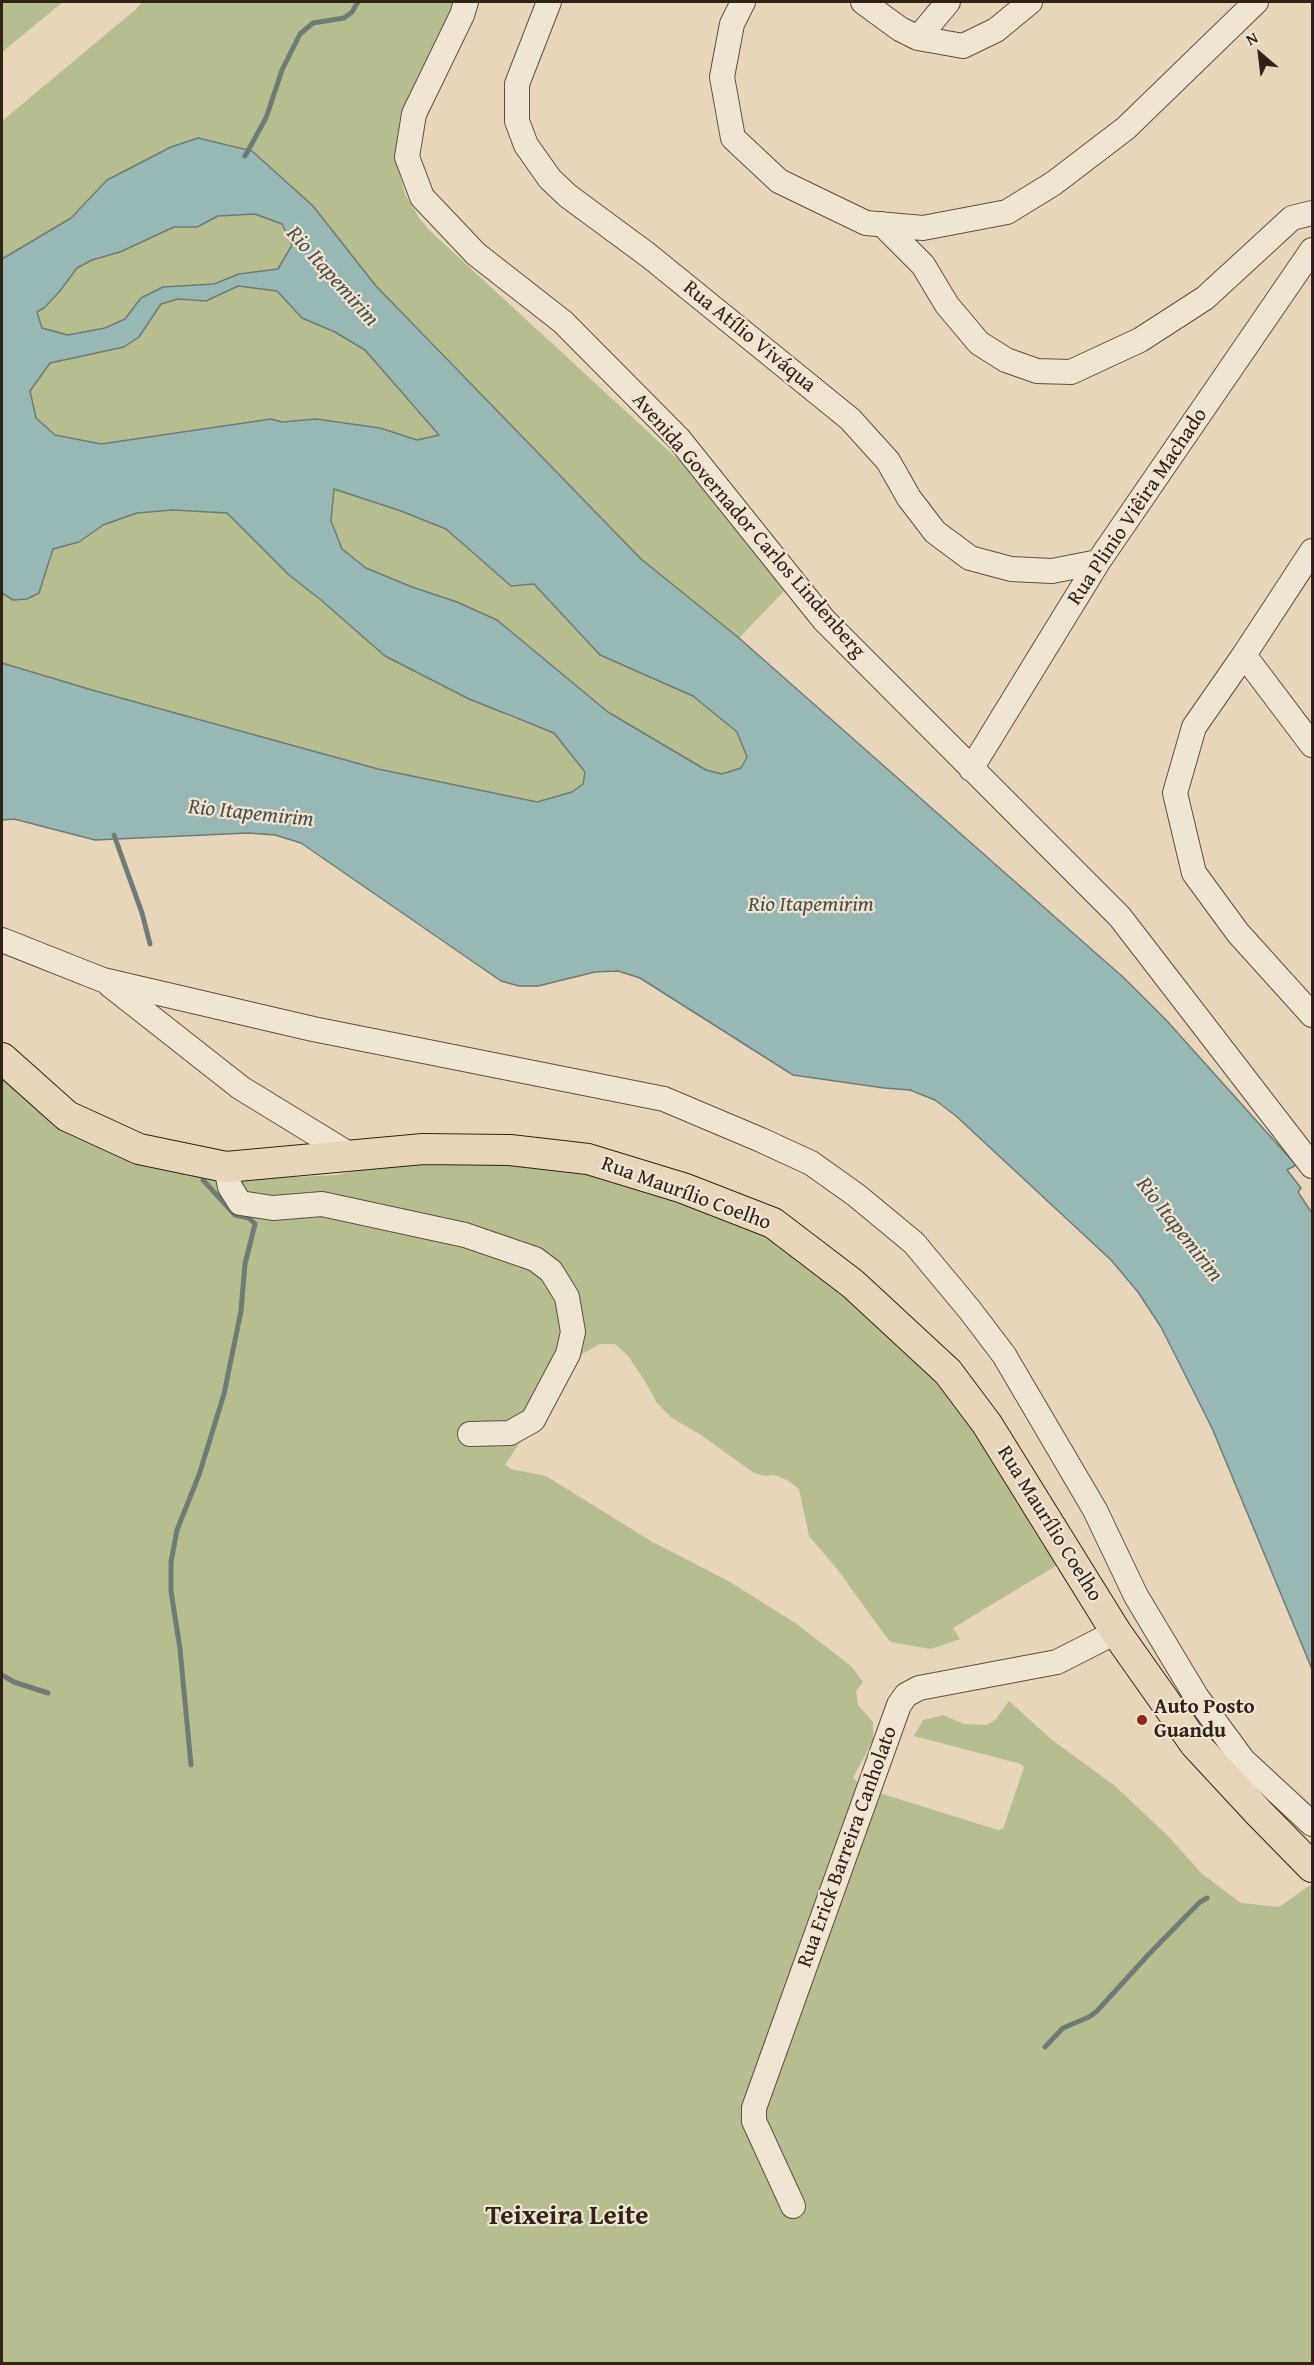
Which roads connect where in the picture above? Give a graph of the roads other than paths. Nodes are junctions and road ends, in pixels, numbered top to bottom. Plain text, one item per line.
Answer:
1 (466, 2) edge
2 (549, 2) edge
3 (743, 2) edge
4 (863, 2) edge
5 (948, 2) edge
6 (1030, 2) edge
7 (1256, 2) edge
8 (918, 38) junction
9 (1312, 213) edge
10 (882, 224) junction
11 (1312, 250) edge
12 (1312, 551) edge
13 (1098, 562) junction
14 (1244, 655) junction
15 (1312, 745) edge
16 (971, 769) junction
17 (2, 940) edge
18 (104, 980) junction
19 (1312, 1015) edge
20 (2, 1058) edge
21 (352, 1156) junction
22 (1312, 1166) edge
23 (226, 1167) junction
24 (470, 1434) dead end
25 (1116, 1632) junction
26 (1312, 1824) edge
27 (1312, 1867) edge
28 (793, 2206) dead end

1 - 16 street, Avenida Governador Carlos Lindenberg
2 - 13 street, Rua Atílio Viváqua
3 - 10 street
4 - 8 street
5 - 8 street
6 - 8 street
7 - 10 street
9 - 10 street
11 - 13 street, Rua Plinio Viêira Machado
12 - 14 street
13 - 16 street, Rua Plinio Viêira Machado
14 - 15 street
14 - 19 street
16 - 22 street, Avenida Governador Carlos Lindenberg
17 - 18 street
18 - 21 street
18 - 26 street
20 - 23 main road, Rua Maurílio Coelho
21 - 23 main road, Rua Maurílio Coelho
21 - 25 main road, Rua Maurílio Coelho
23 - 24 street
25 - 27 main road, Rua Maurílio Coelho
25 - 28 street, Rua Erick Barreira Canholato

